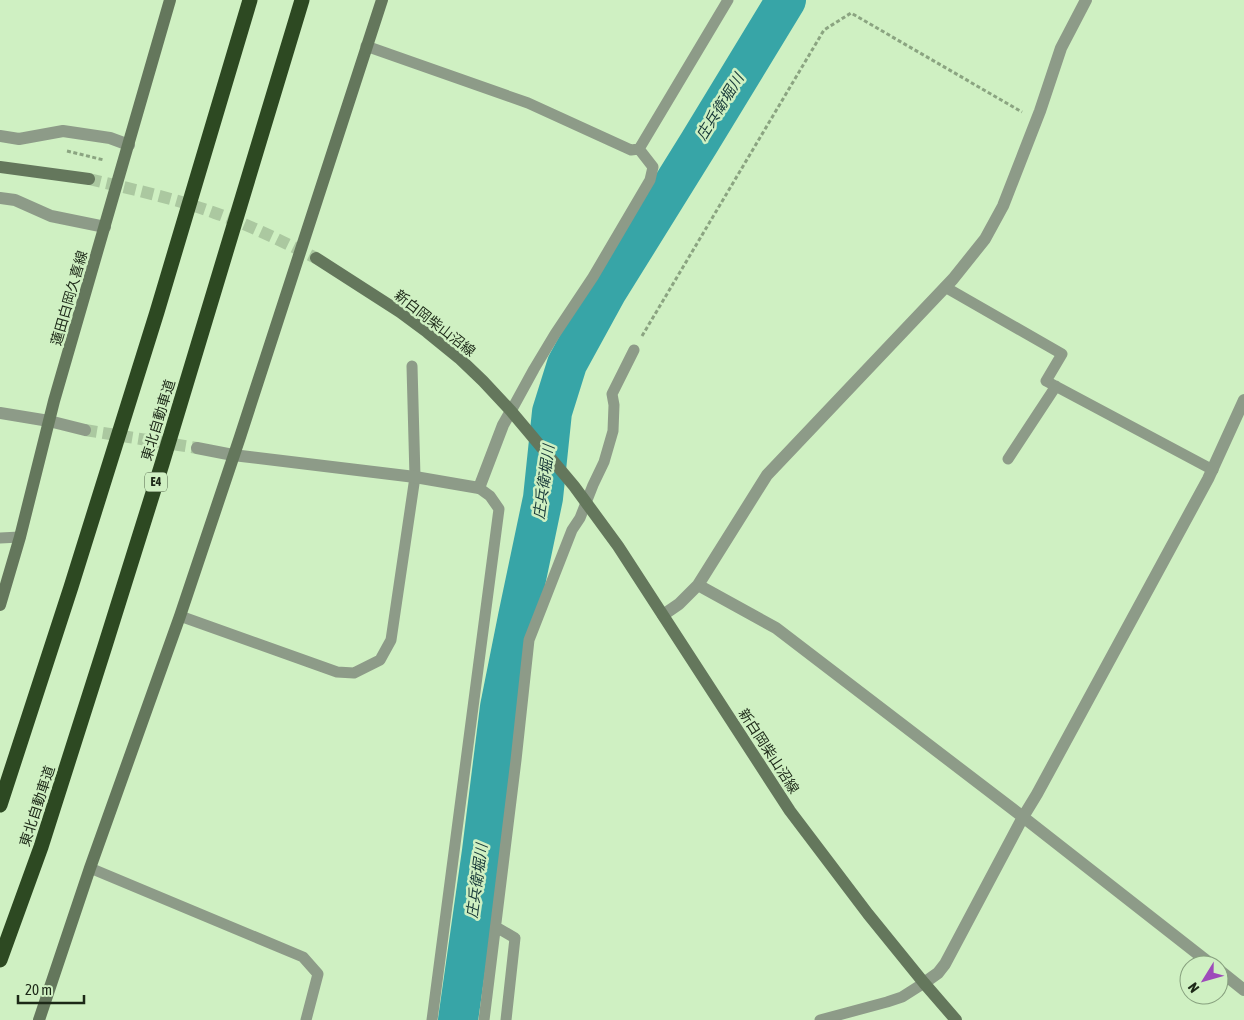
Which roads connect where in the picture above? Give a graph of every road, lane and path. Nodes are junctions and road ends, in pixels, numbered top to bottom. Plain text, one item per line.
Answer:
1 (170, 0) edge
2 (250, 0) edge
3 (302, 0) edge
4 (382, 0) edge
5 (728, 0) edge
6 (1086, 0) edge
7 (366, 46) junction
8 (1036, 120) junction
9 (0, 136) edge
10 (129, 145) junction
11 (640, 149) junction
12 (67, 151) dead end
13 (104, 160) dead end
14 (0, 166) edge
15 (90, 178) tunnel mouth
16 (0, 198) edge
17 (105, 227) junction
18 (316, 258) tunnel mouth
19 (945, 288) junction
20 (634, 350) joint
21 (412, 366) dead end
22 (1056, 386) junction
23 (1244, 400) edge
24 (511, 411) junction
25 (0, 413) edge
26 (49, 421) junction
27 (85, 430) tunnel mouth
28 (197, 448) tunnel mouth
29 (233, 455) junction
30 (1008, 459) dead end
31 (1213, 470) junction
32 (415, 477) junction
33 (479, 488) junction
34 (586, 503) junction
35 (20, 537) junction
36 (0, 538) edge
37 (698, 585) junction
38 (0, 605) edge
39 (663, 615) junction
40 (180, 616) junction
41 (0, 805) edge
42 (1023, 817) junction
43 (90, 868) junction
44 (496, 927) junction
45 (1199, 955) edge
46 (0, 960) edge
47 (1229, 978) edge
48 (924, 984) junction
49 (1244, 990) edge
50 (39, 1020) edge
51 (306, 1020) edge
52 (432, 1020) edge
53 (484, 1020) edge
54 (506, 1020) edge
55 (820, 1020) edge
56 (956, 1020) edge

1 - 10 street, 蓮田白岡久喜線
2 - 41 highway
3 - 46 highway, 東北自動車道 / E4
4 - 7 street
5 - 11 lane
6 - 8 street
7 - 11 lane
7 - 29 street
8 - 19 street
8 - 20 path
9 - 10 street
10 - 17 street, 蓮田白岡久喜線
11 - 24 lane
12 - 13 path
14 - 15 street
16 - 17 street
17 - 26 street, 蓮田白岡久喜線
18 - 24 street, 新白岡柴山沼線
19 - 22 lane
19 - 37 street
20 - 34 lane
21 - 32 lane
22 - 30 lane
22 - 31 lane
23 - 31 street
24 - 33 street
24 - 34 street, 新白岡柴山沼線
25 - 26 street
26 - 27 street
26 - 35 street, 蓮田白岡久喜線
28 - 29 street
29 - 32 street
29 - 40 street
31 - 42 street
32 - 33 street
32 - 40 lane
33 - 52 lane
34 - 39 street, 新白岡柴山沼線
34 - 44 lane
35 - 36 lane
35 - 38 street, 蓮田白岡久喜線
37 - 39 street
37 - 42 street
39 - 48 street, 新白岡柴山沼線
40 - 43 street
42 - 45 street
42 - 48 street
43 - 50 street
43 - 51 lane
44 - 53 lane
44 - 54 lane
47 - 49 street
48 - 55 lane
48 - 56 street, 新白岡柴山沼線

